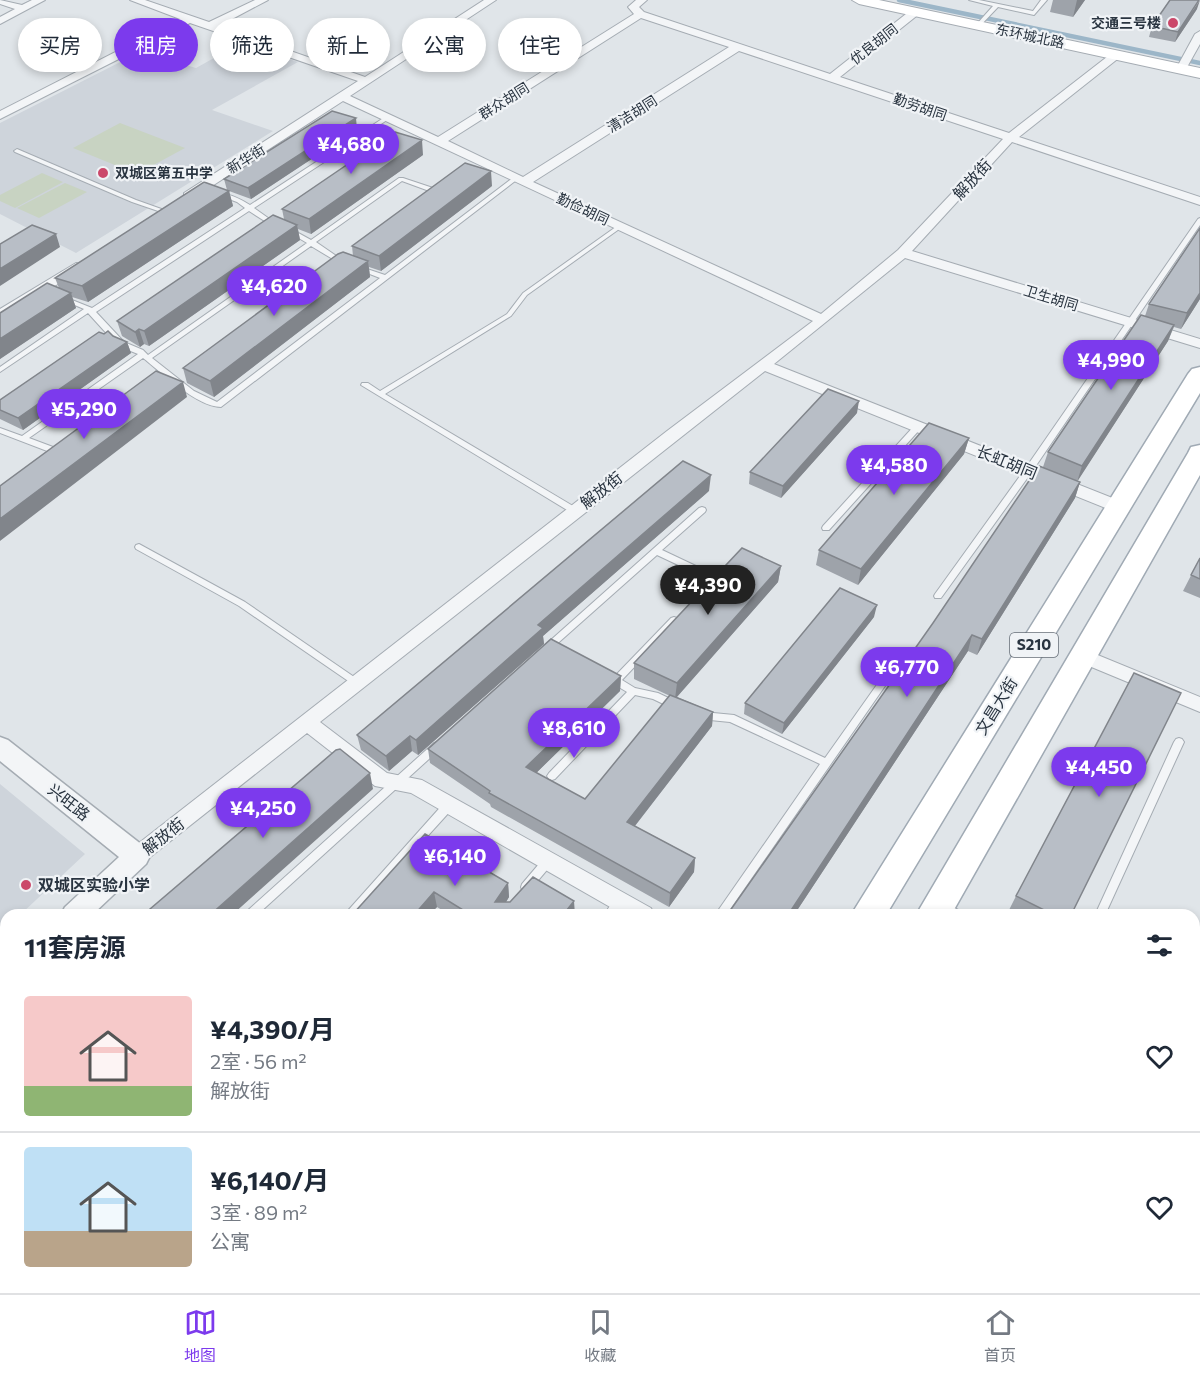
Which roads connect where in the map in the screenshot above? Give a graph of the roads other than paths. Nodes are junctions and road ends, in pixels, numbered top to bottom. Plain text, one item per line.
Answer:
1 (0, 0) edge
2 (40, 0) edge
3 (135, 0) edge
4 (263, 0) edge
5 (491, 0) edge
6 (642, 0) edge
7 (860, 0) edge
8 (972, 0) edge
9 (1044, 0) edge
10 (997, 5) junction
11 (23, 9) junction
12 (915, 12) junction
13 (640, 14) junction
14 (191, 18) edge
15 (226, 18) edge
16 (0, 21) edge
17 (983, 21) junction
18 (1200, 34) edge
19 (739, 46) junction
20 (294, 55) edge
21 (1116, 55) junction
22 (114, 58) edge
23 (1188, 59) edge
24 (1200, 73) edge
25 (833, 77) junction
26 (367, 81) junction
27 (343, 98) junction
28 (0, 116) edge
29 (387, 118) junction
30 (1009, 139) junction
31 (440, 141) junction
32 (17, 151) dead end
33 (338, 152) junction
34 (360, 167) edge
35 (520, 180) junction
36 (201, 188) junction
37 (428, 198) edge
38 (1200, 201) edge
39 (247, 208) junction
40 (159, 214) joint
41 (284, 219) edge
42 (1200, 220) edge
43 (274, 225) junction
44 (620, 226) junction
45 (265, 232) edge
46 (309, 243) junction
47 (903, 253) junction
48 (351, 255) edge
49 (88, 259) edge
50 (342, 262) junction
51 (332, 269) edge
52 (384, 277) junction
53 (60, 297) edge
54 (90, 311) junction
55 (0, 315) edge
56 (823, 320) junction
57 (1132, 323) junction
58 (122, 330) edge
59 (112, 336) junction
60 (1200, 344) edge
61 (146, 356) junction
62 (762, 364) junction
63 (0, 370) edge
64 (168, 372) junction
65 (1200, 374) edge
66 (189, 376) edge
67 (159, 379) edge
68 (179, 383) junction
69 (365, 384) dead end
70 (380, 394) junction
71 (918, 427) junction
72 (1, 432) edge
73 (23, 440) junction
74 (66, 447) edge
75 (1200, 453) edge
76 (57, 454) junction
77 (47, 460) edge
78 (1029, 471) junction
79 (1119, 507) junction
80 (702, 510) dead end
81 (575, 511) junction
82 (826, 528) dead end
83 (139, 547) dead end
84 (657, 551) junction
85 (698, 596) edge
86 (938, 596) dead end
87 (682, 613) edge
88 (541, 654) edge
89 (1083, 656) junction
90 (597, 671) edge
91 (891, 671) dead end
92 (616, 681) junction
93 (357, 683) junction
94 (633, 690) junction
95 (1200, 705) edge
96 (686, 710) edge
97 (696, 715) edge
98 (307, 722) junction
99 (447, 737) edge
100 (1179, 742) dead end
101 (0, 747) edge
102 (827, 763) junction
103 (552, 777) dead end
104 (396, 782) junction
105 (449, 805) junction
106 (137, 856) junction
107 (548, 861) junction
108 (518, 897) edge
109 (614, 908) edge
110 (80, 909) edge
111 (257, 909) edge
112 (354, 909) edge
113 (724, 909) edge
114 (872, 909) edge
115 (945, 909) edge
116 (1103, 909) edge

1 - 11 street
2 - 11 street
3 - 14 street
4 - 15 street
5 - 26 street, 新华街
6 - 13 street
7 - 12 main road, 东环城北路
8 - 10 lane
9 - 10 lane
10 - 17 lane
11 - 16 street
12 - 17 main road, 东环城北路
12 - 25 street, 优良胡同
13 - 19 street, 勤劳胡同
13 - 31 street, 群众胡同
17 - 21 main road, 东环城北路
18 - 23 street
19 - 25 street, 勤劳胡同
19 - 35 street, 清洁胡同
20 - 26 street
21 - 23 main road, 东环城北路
21 - 30 street, 解放街
22 - 28 street
23 - 24 main road, 东环城北路
25 - 30 street, 勤劳胡同
26 - 27 street, 新华街
27 - 29 street, 勤俭胡同
27 - 36 street, 新华街
29 - 31 street, 勤俭胡同
29 - 33 lane
30 - 38 street, 勤劳胡同
30 - 47 street, 解放街
31 - 35 street, 勤俭胡同
32 - 40 lane
33 - 34 lane
33 - 39 lane
35 - 44 street, 勤俭胡同
35 - 52 lane
36 - 39 lane
36 - 40 street, 新华街
37 - 46 lane
39 - 43 lane
39 - 54 lane
41 - 43 lane
42 - 57 lane
43 - 45 lane
43 - 46 lane
44 - 56 street, 勤俭胡同
44 - 70 lane
46 - 50 lane
46 - 61 lane
47 - 56 street, 解放街
47 - 57 street, 卫生胡同
48 - 50 lane
49 - 55 street
50 - 51 lane
50 - 52 lane
52 - 68 lane
53 - 54 lane
54 - 59 lane
54 - 63 lane
56 - 62 street, 解放街
57 - 60 street, 卫生胡同
57 - 78 lane
58 - 59 lane
59 - 61 lane
61 - 64 lane
61 - 73 lane
62 - 71 street, 长虹胡同
62 - 81 street, 解放街
64 - 67 lane
64 - 68 lane
65 - 79 main road, 文昌大街 / S210
66 - 68 lane
69 - 70 lane
70 - 81 lane
71 - 78 street, 长虹胡同
71 - 82 lane
72 - 73 lane
73 - 76 lane
74 - 76 lane
75 - 89 main road
76 - 77 lane
78 - 79 street, 长虹胡同
78 - 86 lane
79 - 114 main road, 文昌大街 / S210
80 - 84 lane
81 - 93 street, 解放街
83 - 93 lane
84 - 85 lane
84 - 88 lane
87 - 92 lane
89 - 95 street
89 - 115 main road
90 - 92 lane
91 - 102 lane
92 - 94 lane
93 - 98 street, 解放街
94 - 96 lane
94 - 103 lane
97 - 102 lane
98 - 104 street
98 - 106 street, 解放街
99 - 104 lane
100 - 116 lane
101 - 106 street, 兴旺路
102 - 113 lane
104 - 105 street
104 - 111 lane
105 - 107 street
105 - 112 lane
106 - 110 street, 解放街
107 - 108 lane
107 - 109 street

